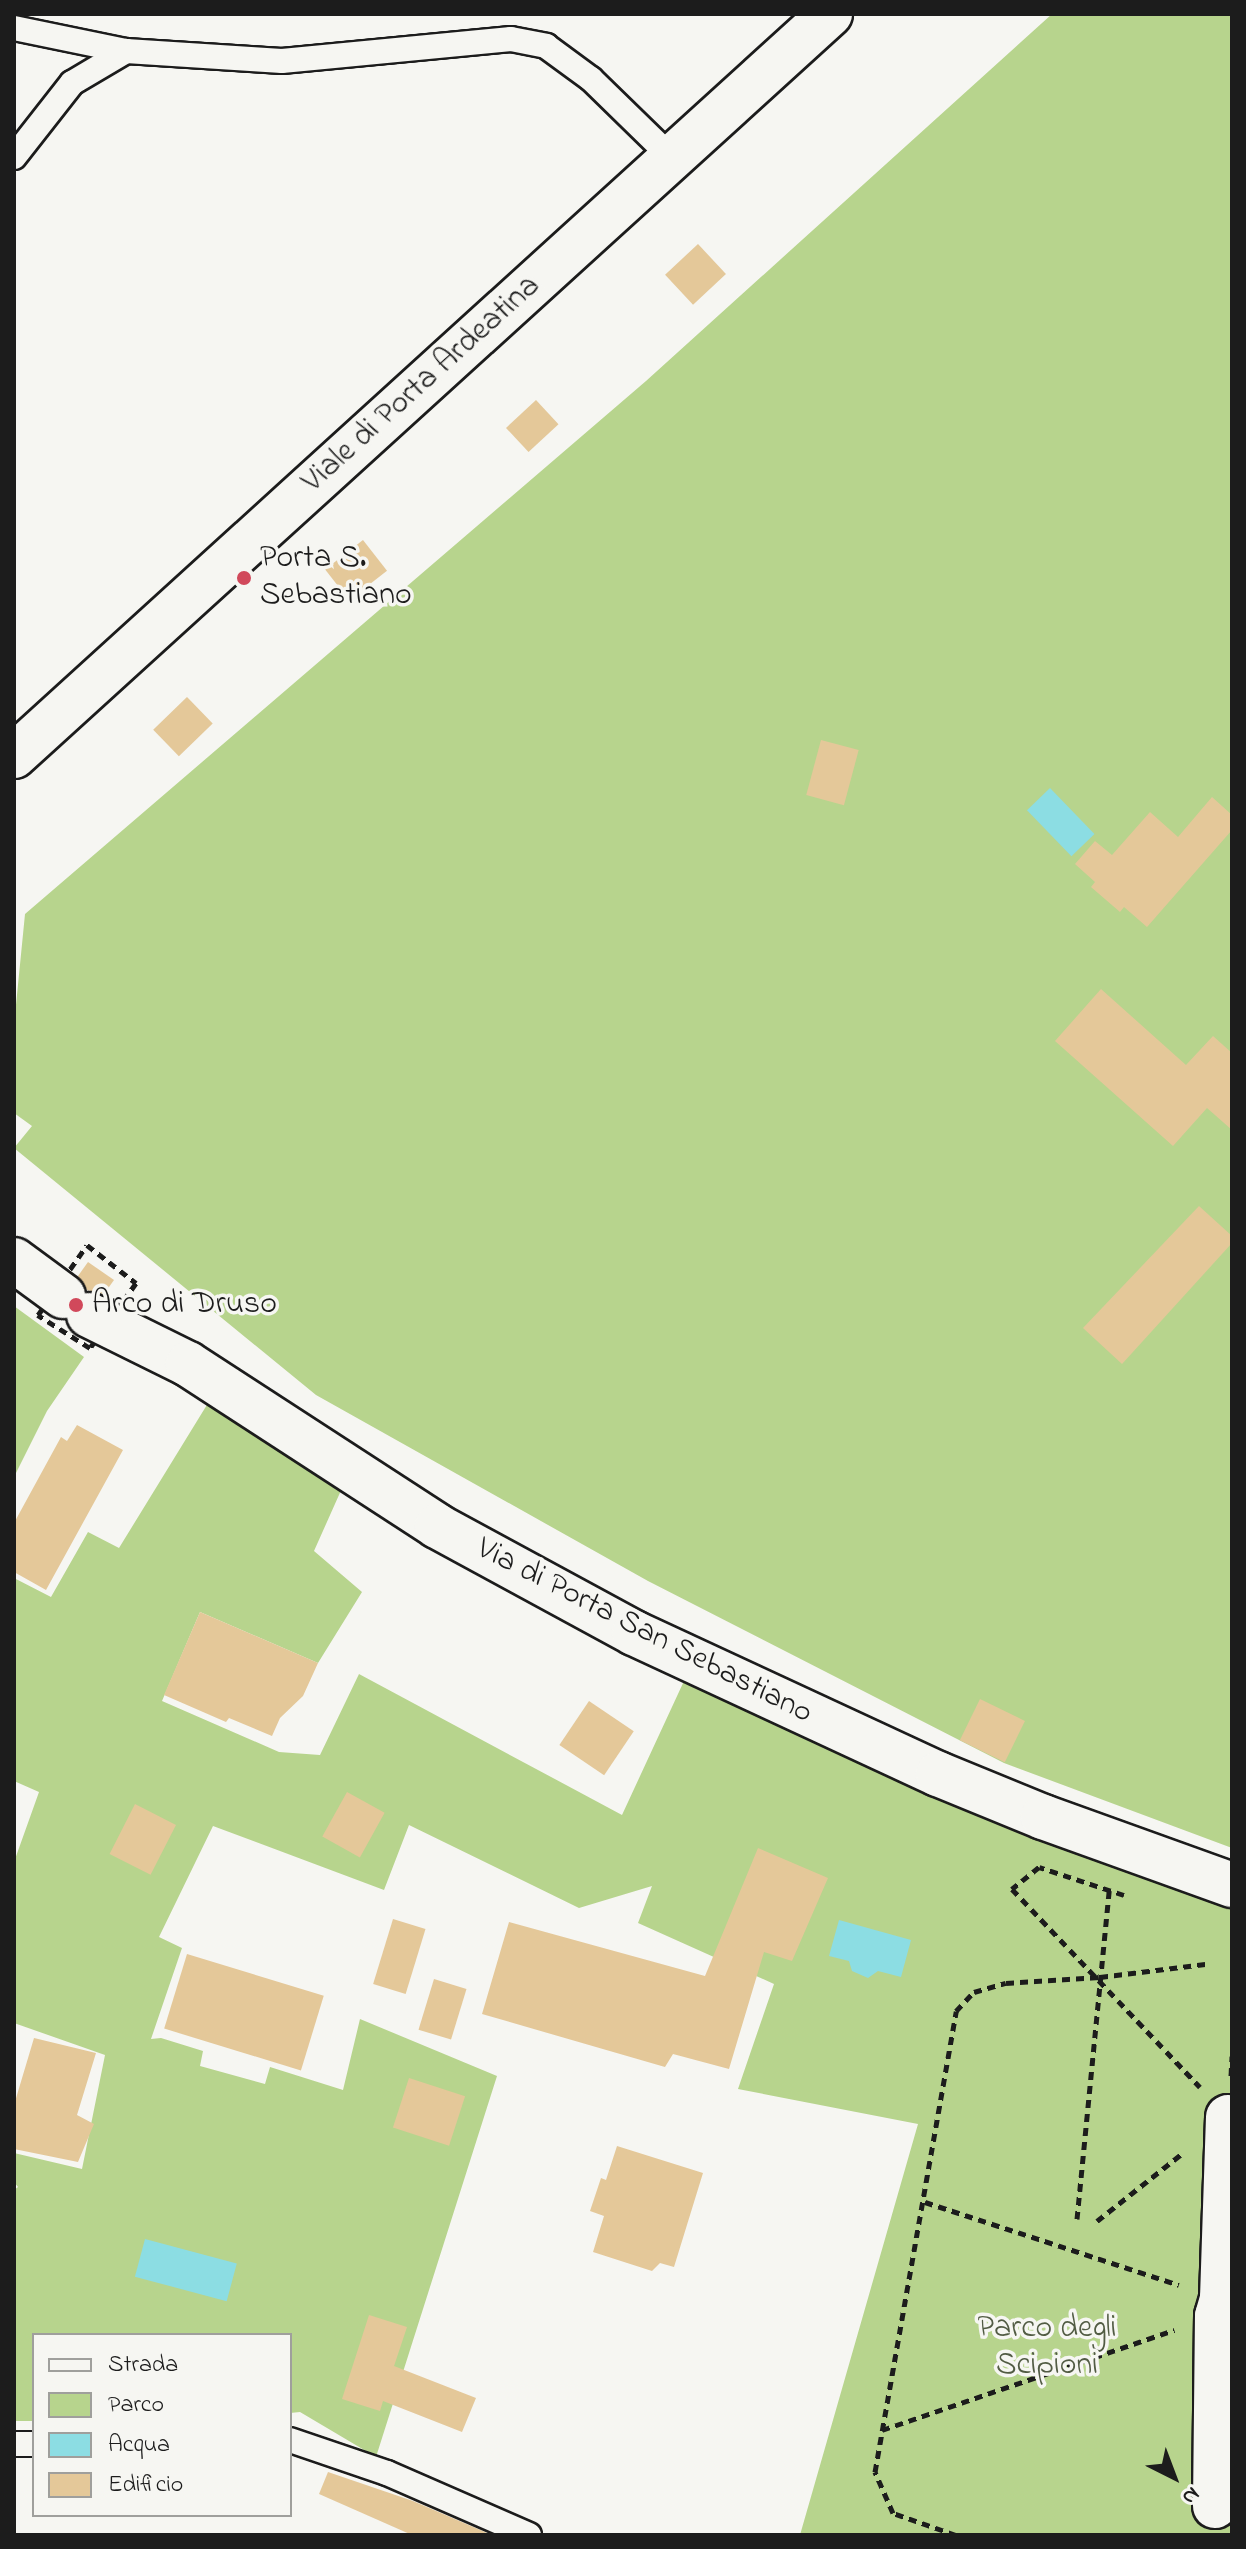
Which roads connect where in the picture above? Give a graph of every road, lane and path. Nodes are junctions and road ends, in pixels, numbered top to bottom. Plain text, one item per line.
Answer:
1 (830, 14) edge
2 (14, 28) edge
3 (126, 51) junction
4 (14, 157) edge
5 (672, 158) junction
6 (14, 756) edge
7 (14, 1260) edge
8 (1232, 1885) edge
9 (1109, 1891) junction
10 (1137, 1899) dead end
11 (1205, 1964) dead end
12 (1100, 1977) junction
13 (1228, 2117) junction
14 (925, 2202) junction
15 (1077, 2219) dead end
16 (1097, 2221) dead end
17 (1220, 2307) junction
18 (882, 2430) junction
19 (292, 2441) edge
20 (1215, 2506) dead end
21 (529, 2535) edge
22 (956, 2535) edge

1 - 5 street, Viale di Porta Ardeatina
2 - 3 lane
3 - 4 lane
3 - 5 lane
5 - 6 street, Viale di Porta Ardeatina
7 - 8 street, Via di Porta San Sebastiano
9 - 10 path
9 - 12 path
9 - 12 path
11 - 12 path
12 - 13 path
12 - 14 path
12 - 15 path
13 - 16 path
13 - 17 street
14 - 17 path
14 - 18 path
17 - 18 path
17 - 20 street
18 - 22 path
19 - 21 lane

